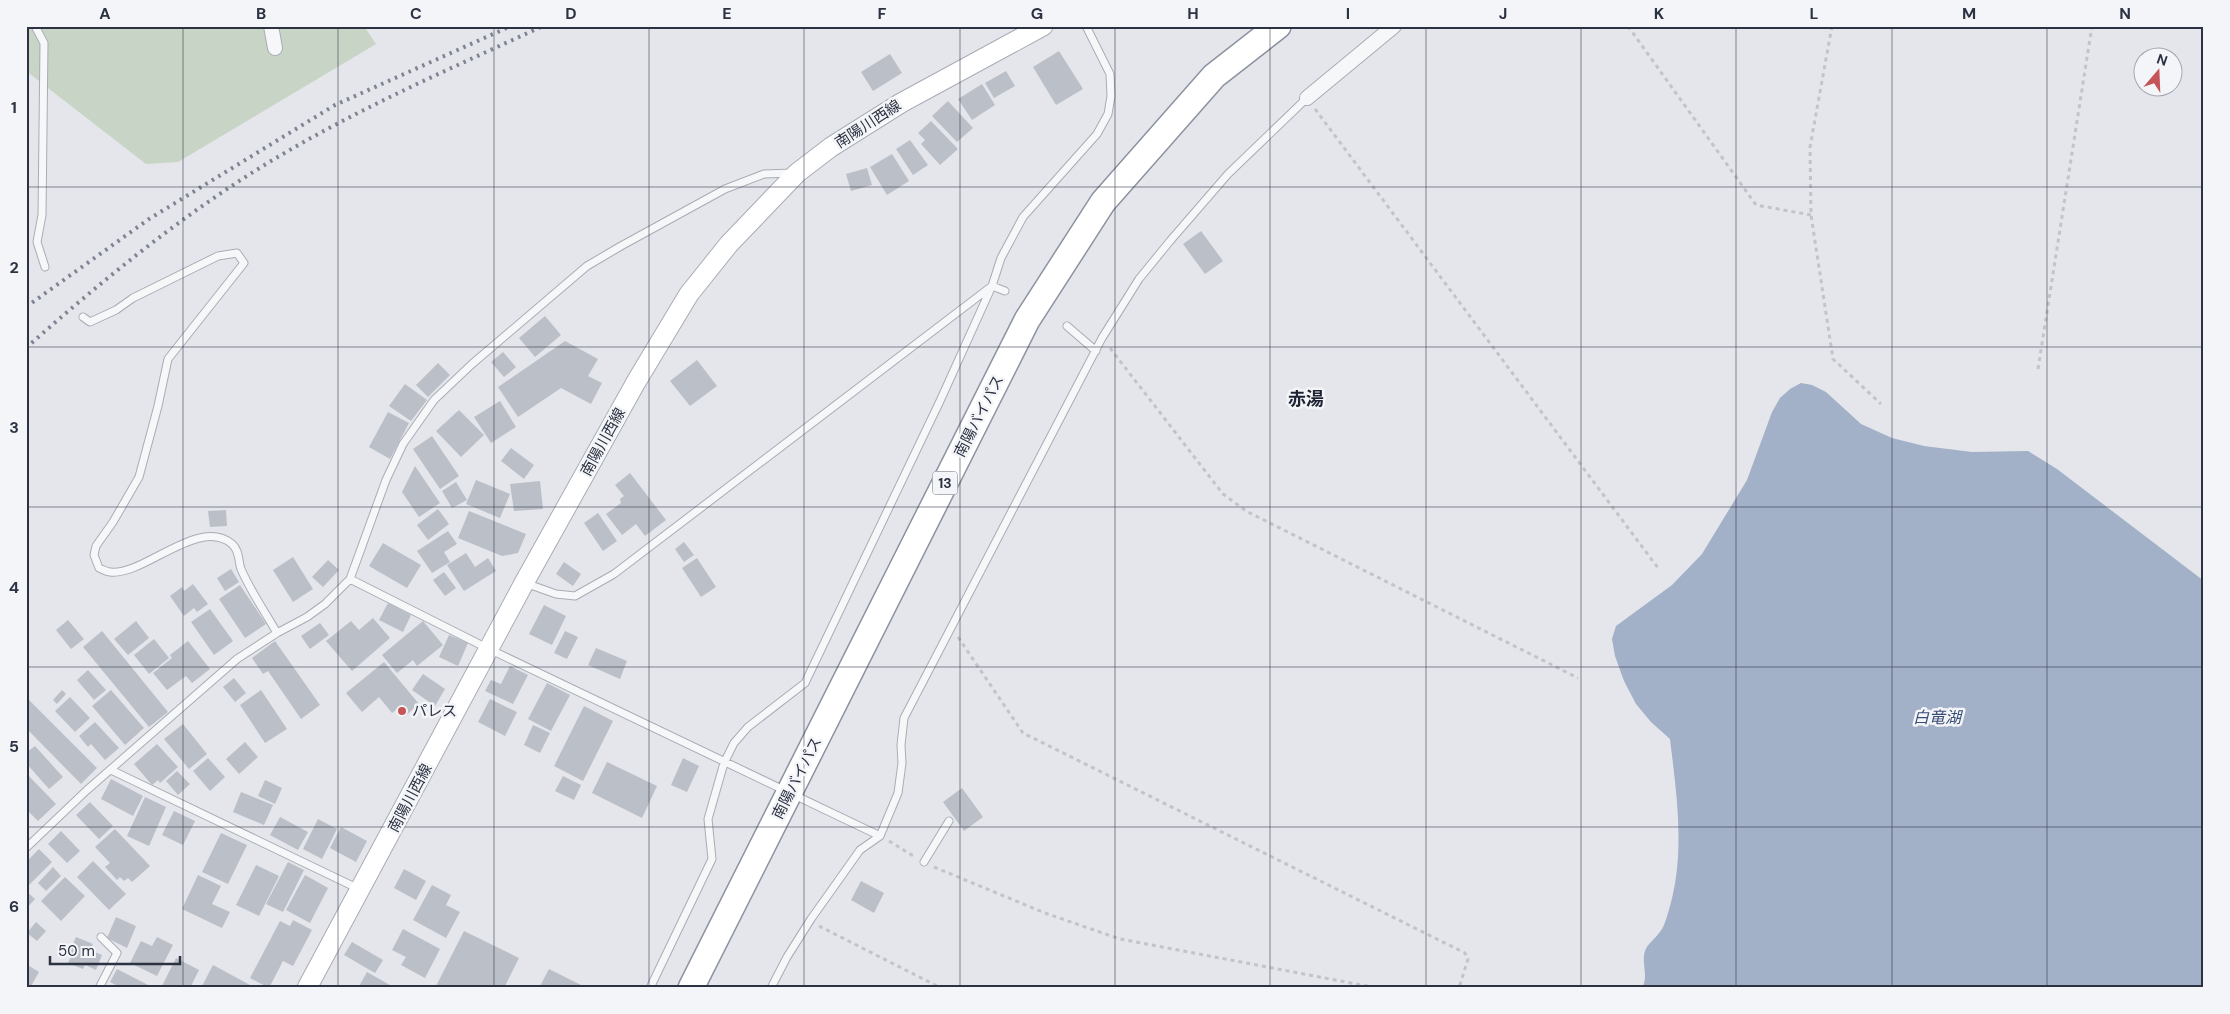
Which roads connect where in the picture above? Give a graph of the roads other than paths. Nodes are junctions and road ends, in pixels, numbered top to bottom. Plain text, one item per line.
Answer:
1 (35, 26) edge
2 (271, 26) edge
3 (1043, 26) edge
4 (1086, 26) edge
5 (1394, 26) edge
6 (1273, 28) edge
7 (275, 48) dead end
8 (1307, 98) joint
9 (797, 173) junction
10 (45, 267) dead end
11 (992, 286) junction
12 (1005, 291) dead end
13 (83, 317) dead end
14 (1067, 326) dead end
15 (1096, 351) junction
16 (350, 579) junction
17 (524, 583) junction
18 (277, 633) junction
19 (489, 649) junction
20 (724, 763) junction
21 (111, 770) junction
22 (790, 794) junction
23 (949, 821) dead end
24 (880, 836) junction
25 (26, 848) edge
26 (924, 862) road end
27 (360, 890) junction
28 (101, 937) dead end
29 (99, 988) edge
30 (307, 988) edge
31 (650, 988) edge
32 (691, 988) edge
33 (771, 988) edge

1 - 10 lane
2 - 7 street
3 - 9 main road, 南陽川西線
4 - 11 lane
5 - 8 street
6 - 22 highway, 南陽バイパス / 13
8 - 15 lane
9 - 16 lane
9 - 17 main road, 南陽川西線
11 - 12 lane
11 - 17 lane
11 - 20 lane
13 - 18 lane
14 - 15 lane
15 - 24 lane
16 - 18 lane
16 - 19 lane
17 - 19 main road, 南陽川西線
18 - 21 lane
19 - 20 lane
19 - 27 main road, 南陽川西線
20 - 22 lane
20 - 31 lane
21 - 25 lane
21 - 27 lane
22 - 24 lane
22 - 32 highway, 南陽バイパス / 13
23 - 26 lane
24 - 33 lane
27 - 30 main road, 南陽川西線
28 - 29 lane

